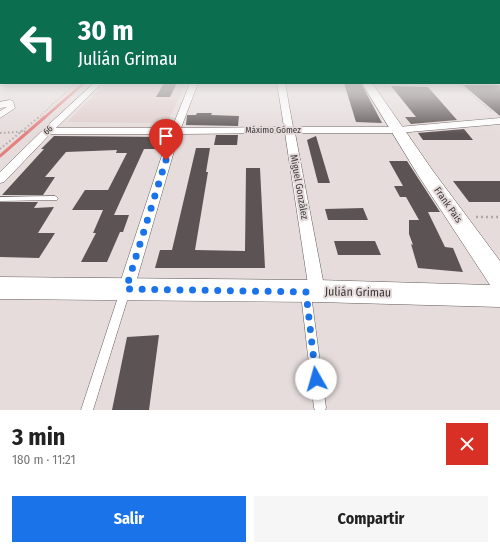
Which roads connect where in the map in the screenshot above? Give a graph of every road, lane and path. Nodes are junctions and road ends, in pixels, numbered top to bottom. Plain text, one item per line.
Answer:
1 (63, 96) edge
2 (84, 96) edge
3 (189, 96) edge
4 (283, 96) edge
5 (376, 96) edge
6 (473, 96) edge
7 (0, 105) edge
8 (53, 105) junction
9 (58, 105) dead end
10 (0, 115) edge
11 (497, 117) edge
12 (289, 130) junction
13 (398, 130) junction
14 (47, 131) junction
15 (176, 131) junction
16 (20, 132) junction
17 (0, 133) edge
18 (0, 148) edge
19 (0, 179) edge
20 (55, 198) dead end
21 (0, 199) edge
22 (500, 217) edge
23 (457, 218) junction
24 (500, 280) edge
25 (0, 288) edge
26 (126, 289) junction
27 (312, 291) junction
28 (500, 296) edge
29 (320, 408) dead end
30 (87, 410) edge

1 - 8 path
2 - 14 street, 66
3 - 15 street
4 - 12 street, Miguel González
5 - 13 main road, Frank Pais
6 - 11 path
7 - 10 street
8 - 9 path
8 - 16 path
11 - 13 street, Máximo Gómez
12 - 13 street, Máximo Gómez
12 - 15 street, Máximo Gómez
12 - 27 street, Miguel González
13 - 23 main road, Frank Pais
14 - 15 street, Máximo Gómez
14 - 19 street, 66
15 - 26 street
16 - 17 path
16 - 18 path
20 - 21 lane
22 - 23 path
23 - 24 main road, Frank Pais
25 - 26 main road, Julián Grimau
26 - 27 main road, Julián Grimau
26 - 30 lane
27 - 28 main road, Julián Grimau
27 - 29 lane

